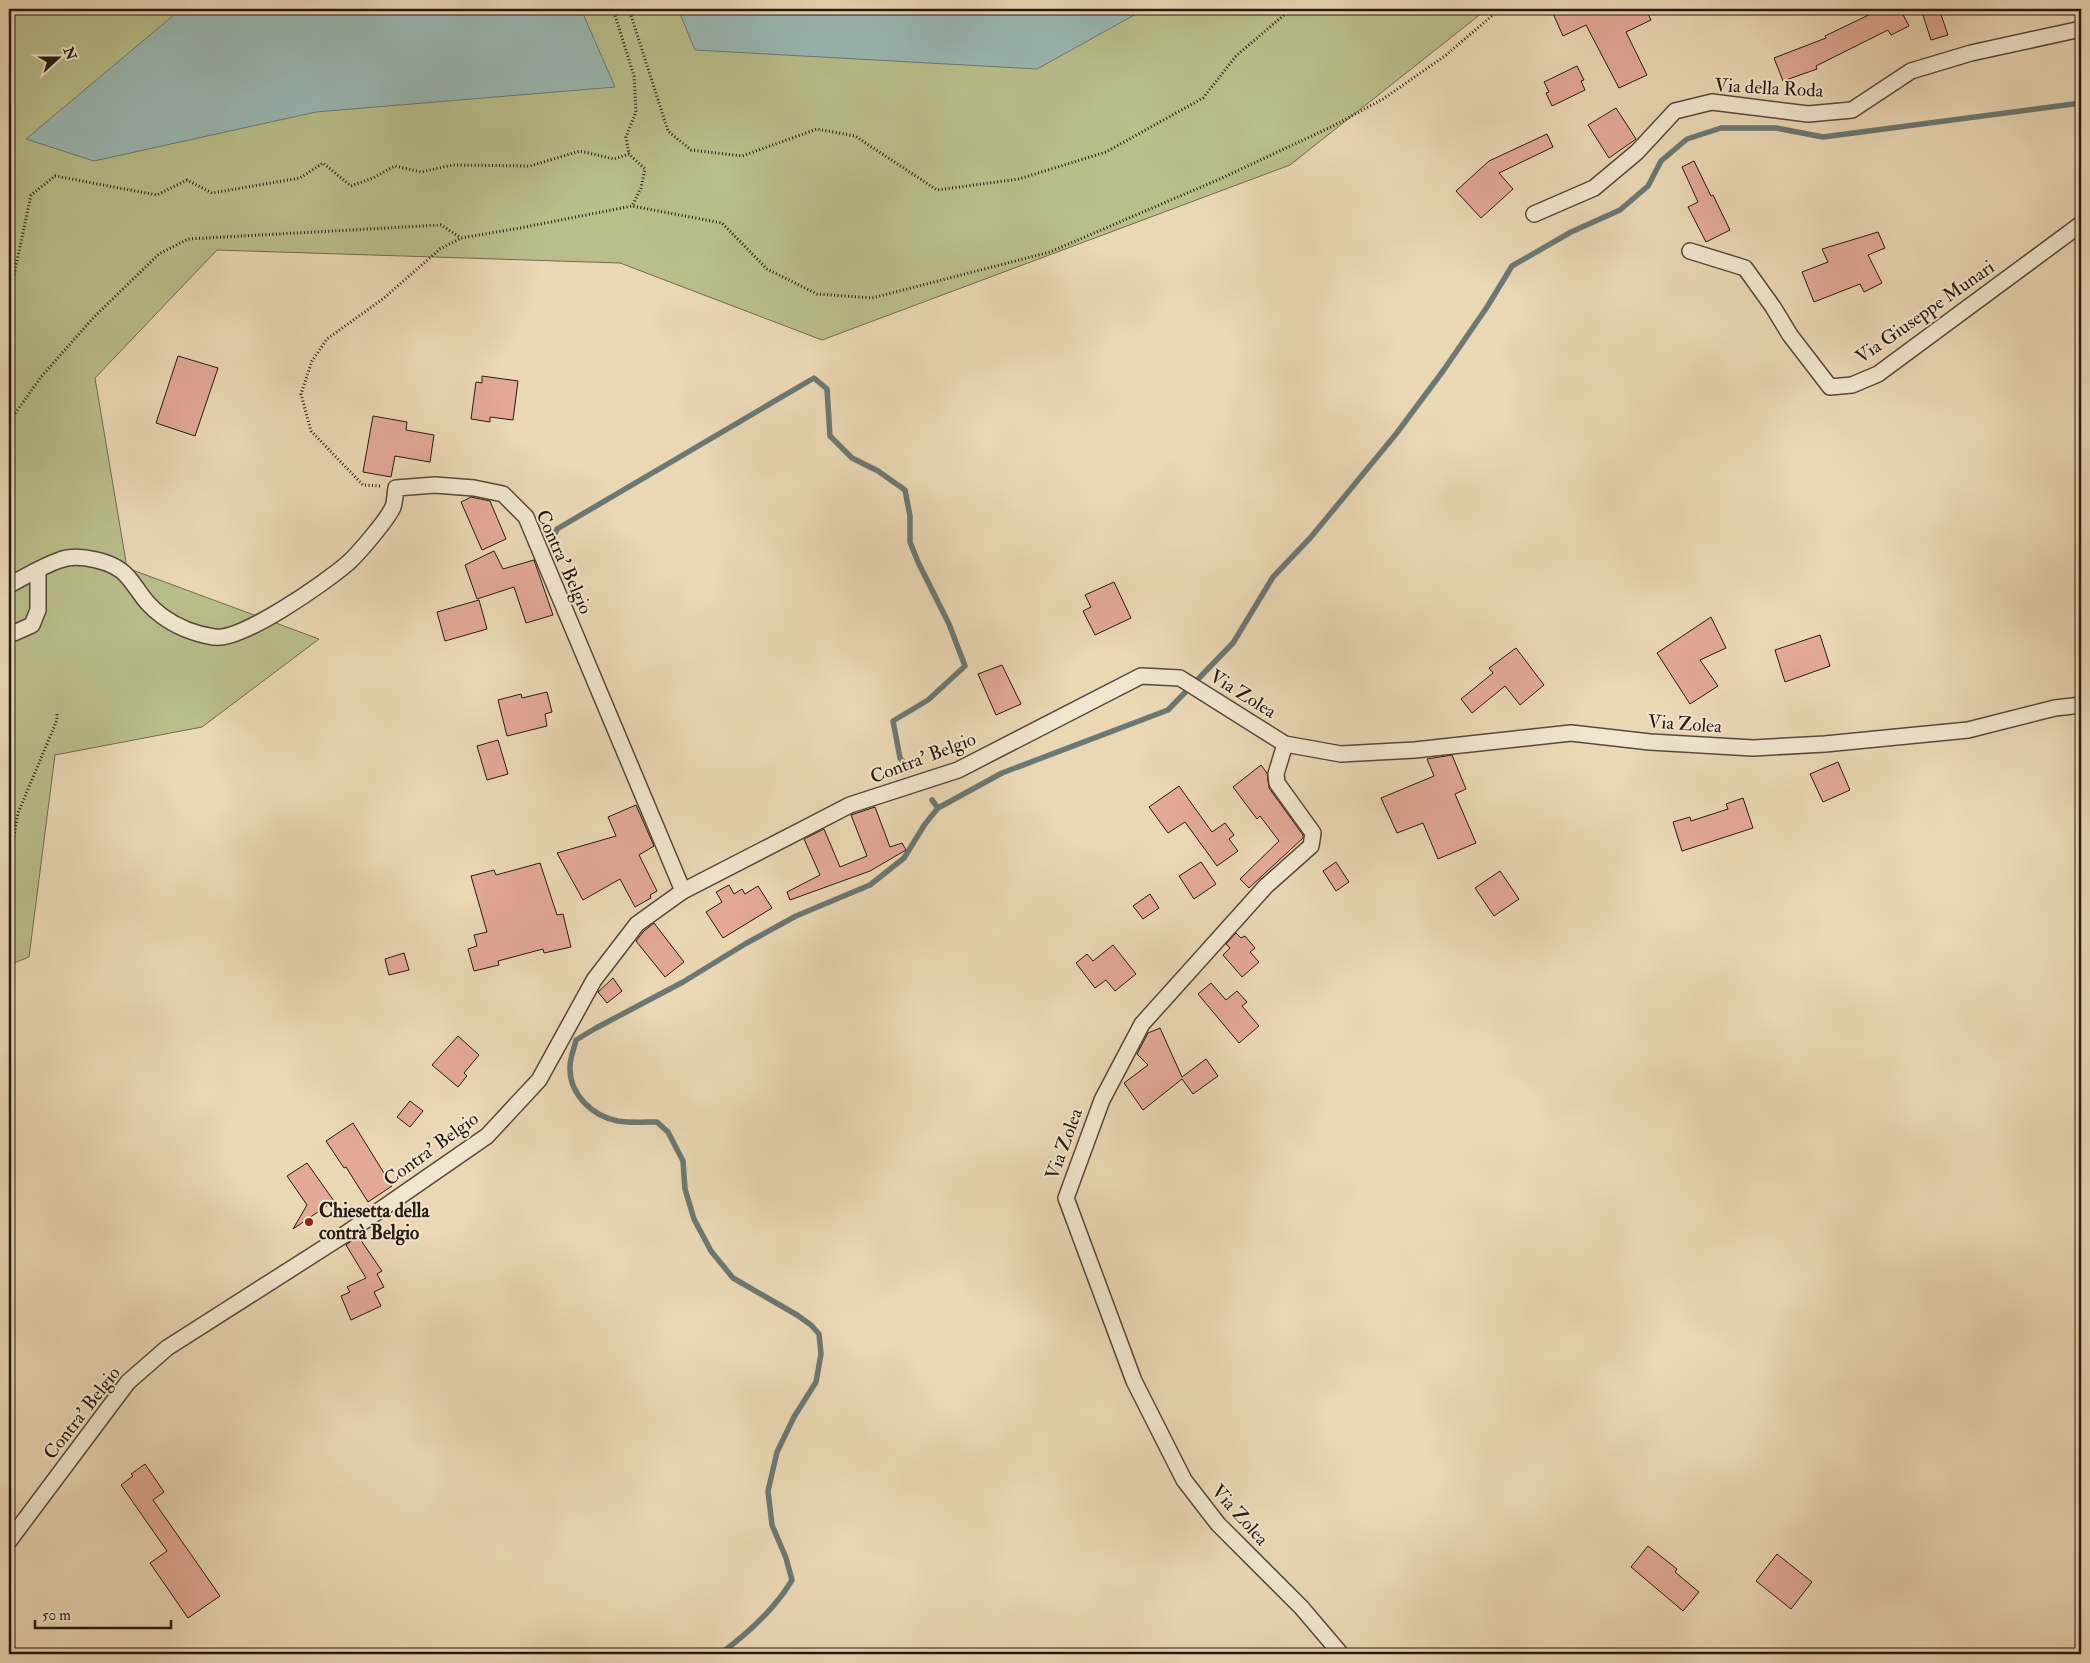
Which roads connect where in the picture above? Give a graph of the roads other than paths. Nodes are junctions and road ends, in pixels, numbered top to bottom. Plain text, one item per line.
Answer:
1 (2081, 29) edge
2 (1534, 214) dead end
3 (2081, 224) edge
4 (1690, 252) dead end
5 (38, 570) junction
6 (9, 585) edge
7 (9, 632) edge
8 (1180, 678) joint
9 (2081, 704) edge
10 (1285, 744) junction
11 (683, 891) junction
12 (9, 1541) edge
13 (1341, 1654) edge

1 - 2 street, Via della Roda
3 - 4 street, Via Giuseppe Munari
5 - 6 street
5 - 7 street
5 - 11 street, Contra' Belgio
8 - 10 street, Via Zolea
8 - 11 street, Contra' Belgio
9 - 10 street, Via Zolea
10 - 13 street, Via Zolea
11 - 12 street, Contra' Belgio

